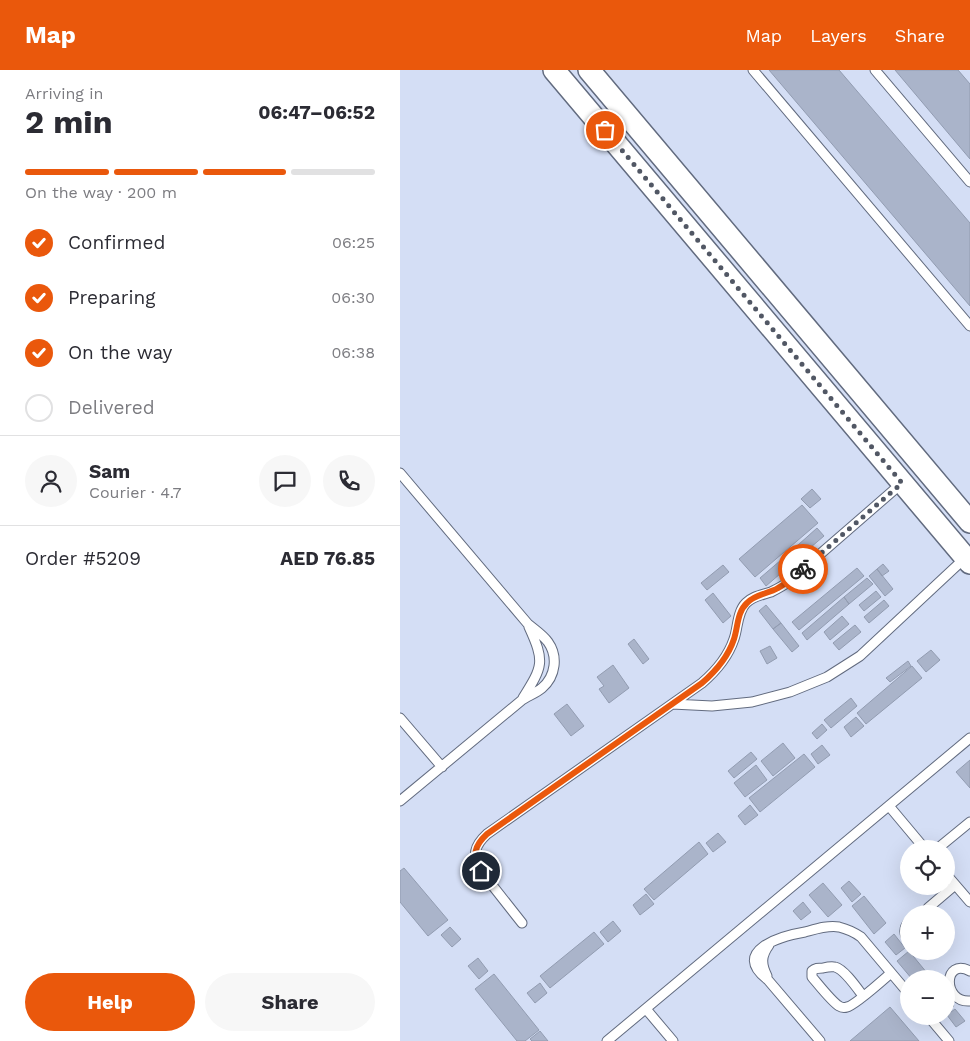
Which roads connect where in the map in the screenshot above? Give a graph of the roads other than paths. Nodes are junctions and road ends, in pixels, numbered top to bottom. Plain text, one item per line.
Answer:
1 (554, 70) edge
2 (589, 70) edge
3 (752, 70) edge
4 (875, 70) edge
5 (970, 182) edge
6 (970, 326) edge
7 (805, 327) junction
8 (784, 342) junction
9 (400, 473) edge
10 (902, 483) junction
11 (970, 522) edge
12 (968, 561) edge
13 (528, 624) junction
14 (522, 700) junction
15 (672, 704) junction
16 (400, 718) edge
17 (970, 738) edge
18 (442, 767) junction
19 (400, 801) edge
20 (889, 806) junction
21 (970, 822) edge
22 (917, 840) edge
23 (948, 840) edge
24 (955, 885) edge
25 (943, 895) edge
26 (970, 902) edge
27 (932, 905) edge
28 (522, 923) dead end
29 (970, 971) edge
30 (891, 973) junction
31 (900, 984) edge
32 (863, 996) junction
33 (970, 1001) edge
34 (646, 1009) junction
35 (935, 1025) edge
36 (608, 1041) edge
37 (673, 1041) edge
38 (820, 1041) edge
39 (948, 1041) edge

1 - 8 street
2 - 7 street
3 - 6 lane
4 - 5 lane
7 - 8 street
7 - 11 street
8 - 10 street
9 - 13 lane
10 - 12 street
10 - 15 lane
12 - 15 lane
13 - 14 lane
13 - 14 lane
14 - 18 lane
15 - 28 lane
16 - 18 lane
17 - 20 lane
18 - 19 lane
20 - 22 lane
20 - 34 lane
21 - 23 lane
24 - 26 lane
25 - 27 lane
29 - 33 lane
30 - 31 lane
30 - 32 lane
30 - 38 lane
32 - 32 lane
34 - 36 lane
34 - 37 lane
35 - 39 lane

